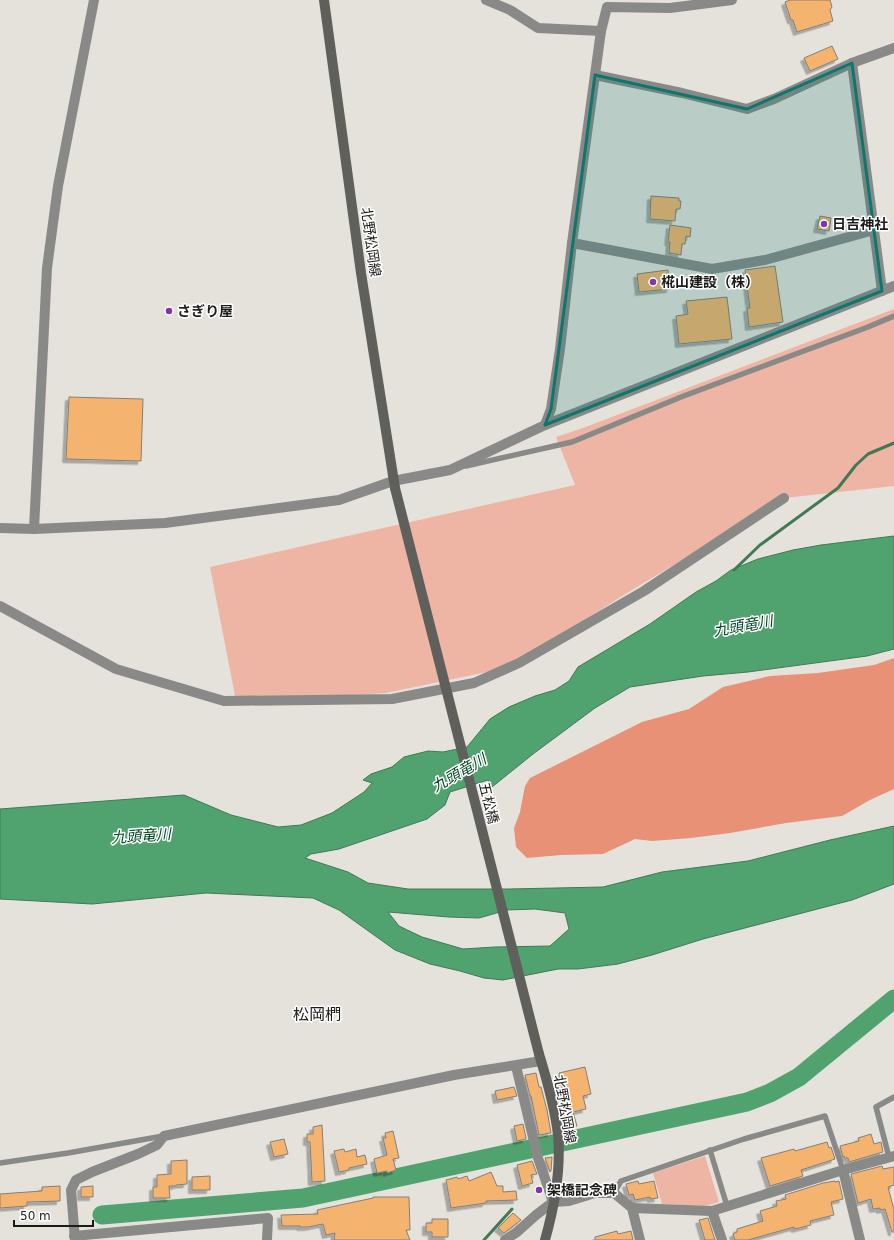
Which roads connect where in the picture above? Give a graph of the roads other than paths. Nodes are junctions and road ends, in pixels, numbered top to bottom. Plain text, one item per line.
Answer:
1 (94, 0) edge
2 (324, 0) edge
3 (488, 0) edge
4 (732, 0) edge
5 (601, 31) junction
6 (894, 48) edge
7 (852, 63) junction
8 (595, 75) junction
9 (874, 230) junction
10 (572, 243) junction
11 (894, 286) edge
12 (882, 291) junction
13 (894, 316) edge
14 (545, 426) junction
15 (450, 470) junction
16 (394, 485) junction
17 (784, 498) dead end
18 (0, 528) edge
19 (34, 529) junction
20 (0, 606) edge
21 (540, 1058) junction
22 (516, 1066) junction
23 (894, 1097) edge
24 (164, 1136) junction
25 (710, 1150) junction
26 (891, 1156) edge
27 (0, 1163) edge
28 (842, 1170) junction
29 (614, 1193) junction
30 (553, 1202) junction
31 (727, 1206) junction
32 (632, 1208) junction
33 (712, 1211) junction
34 (74, 1238) edge
35 (267, 1240) edge
36 (505, 1240) edge
37 (545, 1240) edge
38 (640, 1240) edge
39 (722, 1240) edge
40 (860, 1240) edge

1 - 19 street
2 - 16 main road, 北野松岡線
3 - 5 street
4 - 5 street
5 - 8 street
6 - 7 street
7 - 8 street
7 - 9 street
8 - 10 street
9 - 10 street
9 - 12 street
10 - 14 street
11 - 12 street
12 - 14 street
13 - 15 lane
14 - 15 street
15 - 16 street
16 - 19 street
16 - 21 main road, 五松橋, bridge
17 - 20 street
18 - 19 street
21 - 22 street
21 - 30 main road, 北野松岡線
22 - 24 street
22 - 30 street
23 - 26 lane
24 - 27 lane
24 - 34 street
25 - 28 lane
25 - 29 lane
25 - 31 lane
26 - 28 street
28 - 31 street
28 - 40 street
29 - 30 street
29 - 32 street
30 - 36 street
30 - 37 main road, 北野松岡線
31 - 33 street
32 - 33 street
32 - 38 street
33 - 39 street
34 - 35 street

